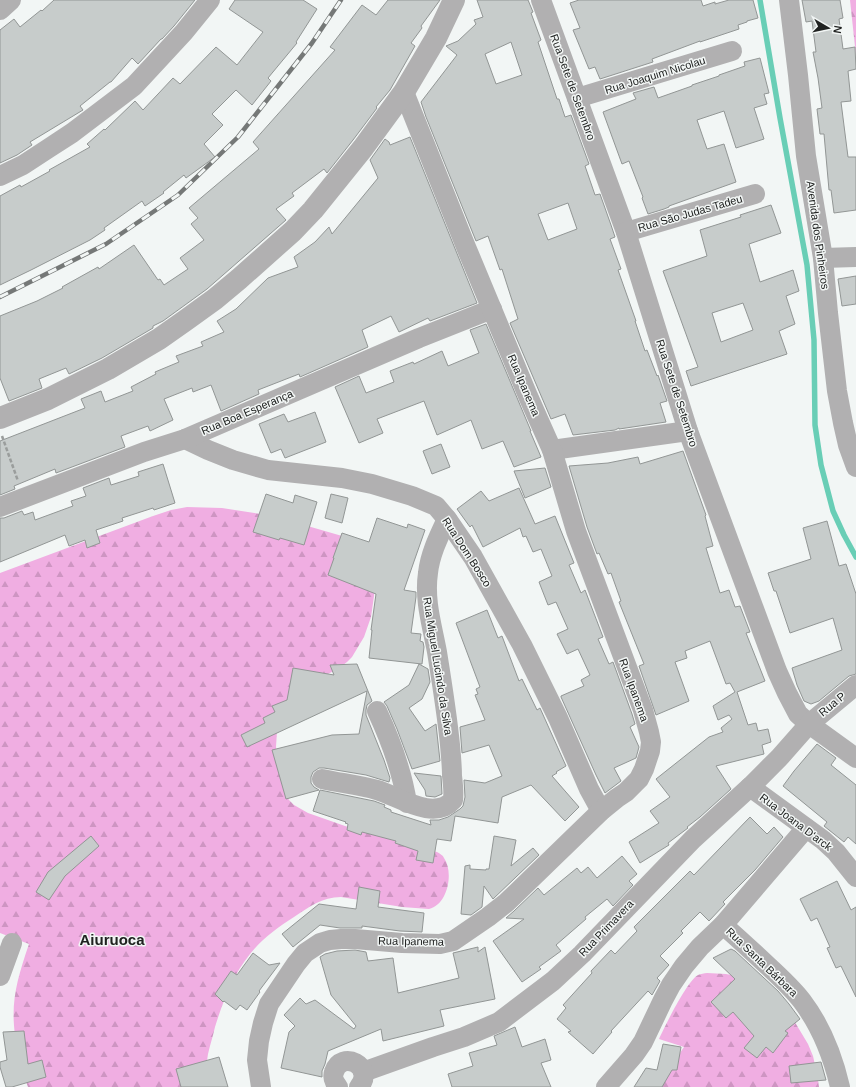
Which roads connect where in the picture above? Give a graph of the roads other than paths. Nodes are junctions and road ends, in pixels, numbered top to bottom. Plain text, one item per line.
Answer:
1 (11, 0) edge
2 (210, 0) edge
3 (454, 0) edge
4 (541, 0) edge
5 (789, 0) edge
6 (0, 10) edge
7 (732, 51) dead end
8 (404, 92) junction
9 (577, 98) junction
10 (0, 176) edge
11 (755, 194) dead end
12 (626, 232) junction
13 (856, 257) edge
14 (823, 258) junction
15 (492, 310) junction
16 (0, 418) edge
17 (688, 431) junction
18 (185, 439) junction
19 (552, 450) junction
20 (856, 467) edge
21 (0, 508) edge
22 (447, 519) junction
23 (856, 685) edge
24 (377, 711) dead end
25 (809, 724) junction
26 (856, 758) edge
27 (322, 779) dead end
28 (750, 787) junction
29 (407, 803) junction
30 (601, 811) junction
31 (806, 828) junction
32 (856, 877) edge
33 (723, 925) junction
34 (12, 943) dead end
35 (0, 976) edge
36 (361, 1080) edge
37 (261, 1087) edge
38 (338, 1087) edge
39 (606, 1087) edge
40 (840, 1087) edge

1 - 6 street
2 - 10 street
3 - 8 street
4 - 9 street, Rua Sete de Setembro
5 - 14 street, Avenida dos Pinheiros
7 - 9 street, Rua Joaquim Nicolau
8 - 15 street, Rua Ipanema
8 - 16 street
9 - 12 street, Rua Sete de Setembro
11 - 12 street, Rua São Judas Tadeu
12 - 17 street, Rua Sete de Setembro
13 - 14 street
14 - 20 street, Avenida dos Pinheiros
15 - 18 street, Rua Boa Esperança
15 - 19 street, Rua Ipanema
17 - 19 street
17 - 25 street, Rua Sete de Setembro
18 - 21 street, Rua Boa Esperança
18 - 22 street, Rua Dom Bosco
19 - 30 street, Rua Ipanema
22 - 29 street, Rua Miguel Lucindo da Silva
22 - 30 street, Rua Dom Bosco
23 - 25 street, Rua P
24 - 29 street
25 - 26 street, Rua Sete de Setembro
25 - 28 street, Rua Primavera
27 - 29 street, Rua Miguel Lucindo da Silva
28 - 31 street, Rua Joana D'arck
28 - 36 street, Rua Primavera
30 - 37 street, Rua Ipanema
31 - 32 street, Rua Joana D'arck
31 - 33 street
33 - 39 street
33 - 40 street, Rua Santa Bárbara
34 - 35 street
36 - 38 street

